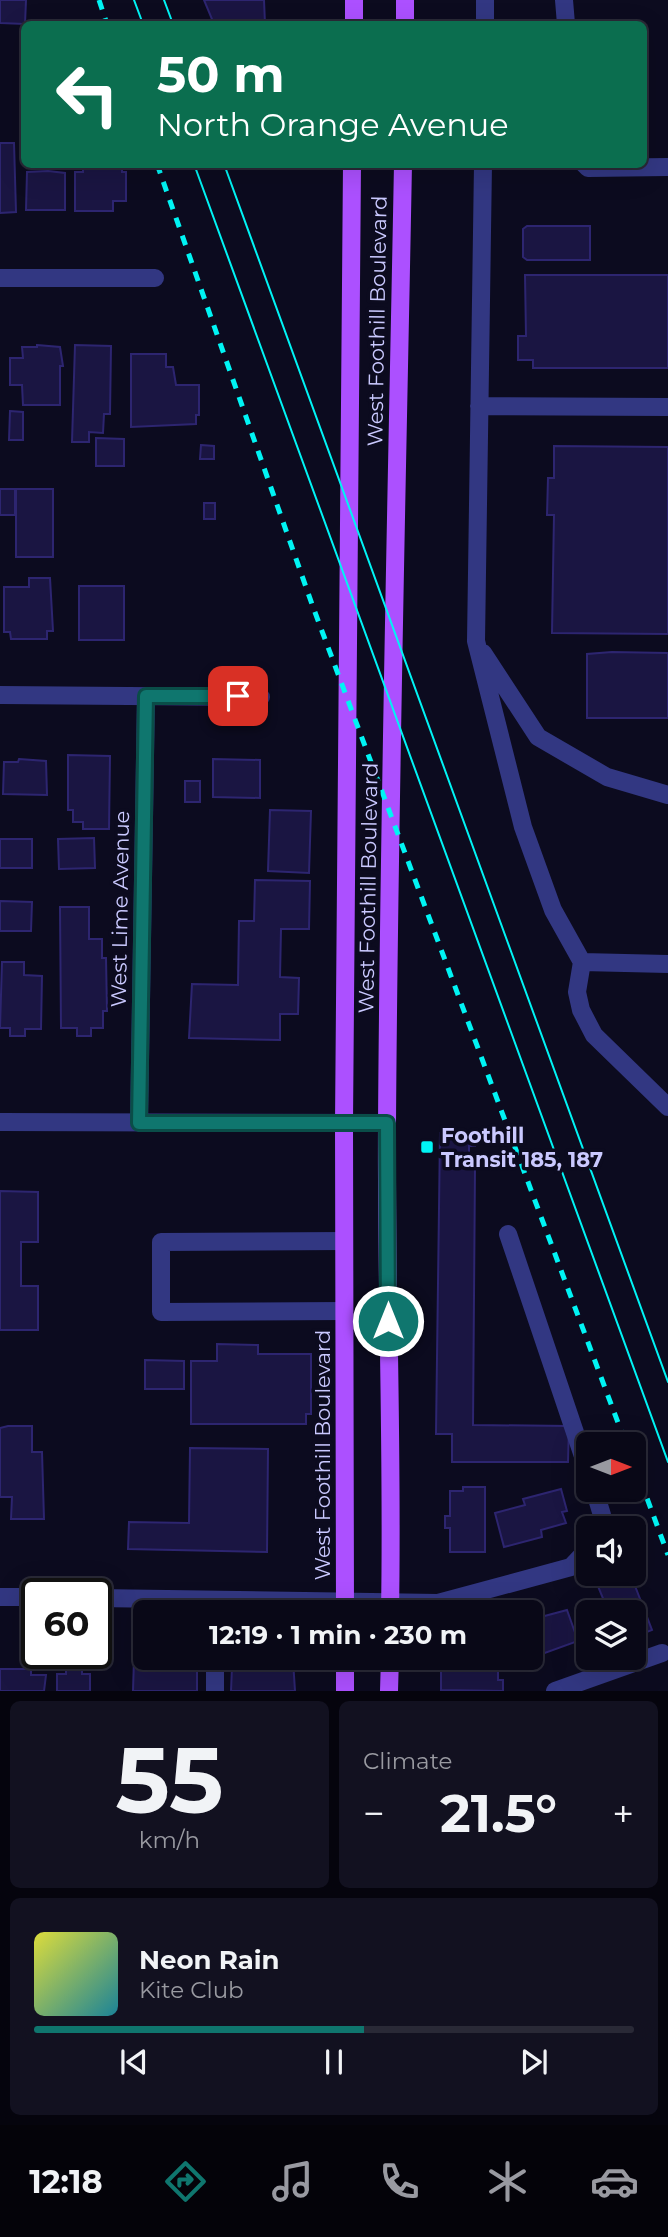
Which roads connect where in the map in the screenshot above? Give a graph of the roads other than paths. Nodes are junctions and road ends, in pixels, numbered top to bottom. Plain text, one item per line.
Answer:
1 (354, 0) edge
2 (405, 0) edge
3 (485, 0) edge
4 (564, 0) edge
5 (354, 21) edge
6 (405, 21) edge
7 (485, 21) edge
8 (566, 21) edge
9 (647, 167) edge
10 (668, 167) edge
11 (352, 168) edge
12 (403, 168) edge
13 (483, 168) edge
14 (0, 278) edge
15 (155, 278) dead end
16 (479, 406) junction
17 (668, 407) edge
18 (475, 641) junction
19 (0, 695) edge
20 (146, 696) junction
21 (261, 697) dead end
22 (668, 795) edge
23 (582, 962) junction
24 (668, 964) edge
25 (668, 1107) edge
26 (0, 1122) edge
27 (139, 1123) junction
28 (344, 1123) junction
29 (387, 1123) junction
30 (508, 1234) dead end
31 (344, 1241) junction
32 (344, 1311) junction
33 (576, 1435) edge
34 (576, 1562) edge
35 (0, 1597) edge
36 (21, 1597) edge
37 (112, 1599) edge
38 (133, 1600) edge
39 (345, 1600) edge
40 (390, 1600) edge
41 (450, 1600) edge
42 (662, 1653) dead end
43 (215, 1670) edge
44 (345, 1670) edge
45 (390, 1670) edge
46 (215, 1691) edge
47 (345, 1691) edge
48 (389, 1691) edge
49 (555, 1691) edge

1 - 5 main road
2 - 6 main road
3 - 7 street
4 - 8 street
9 - 10 street
11 - 28 main road, West Foothill Boulevard
12 - 29 main road, West Foothill Boulevard
13 - 16 street
14 - 15 street
16 - 17 street
16 - 18 street
18 - 22 street
18 - 23 street
19 - 20 street
20 - 21 street
20 - 27 street, West Lime Avenue
23 - 24 street
23 - 25 street
26 - 27 street
27 - 28 street
28 - 29 street
28 - 31 main road, West Foothill Boulevard
29 - 40 main road, West Foothill Boulevard
30 - 33 street
31 - 32 main road, West Foothill Boulevard
31 - 32 street
32 - 39 main road, West Foothill Boulevard
34 - 41 street
35 - 36 street
37 - 38 street
42 - 49 street
43 - 46 street
44 - 47 main road
45 - 48 main road

